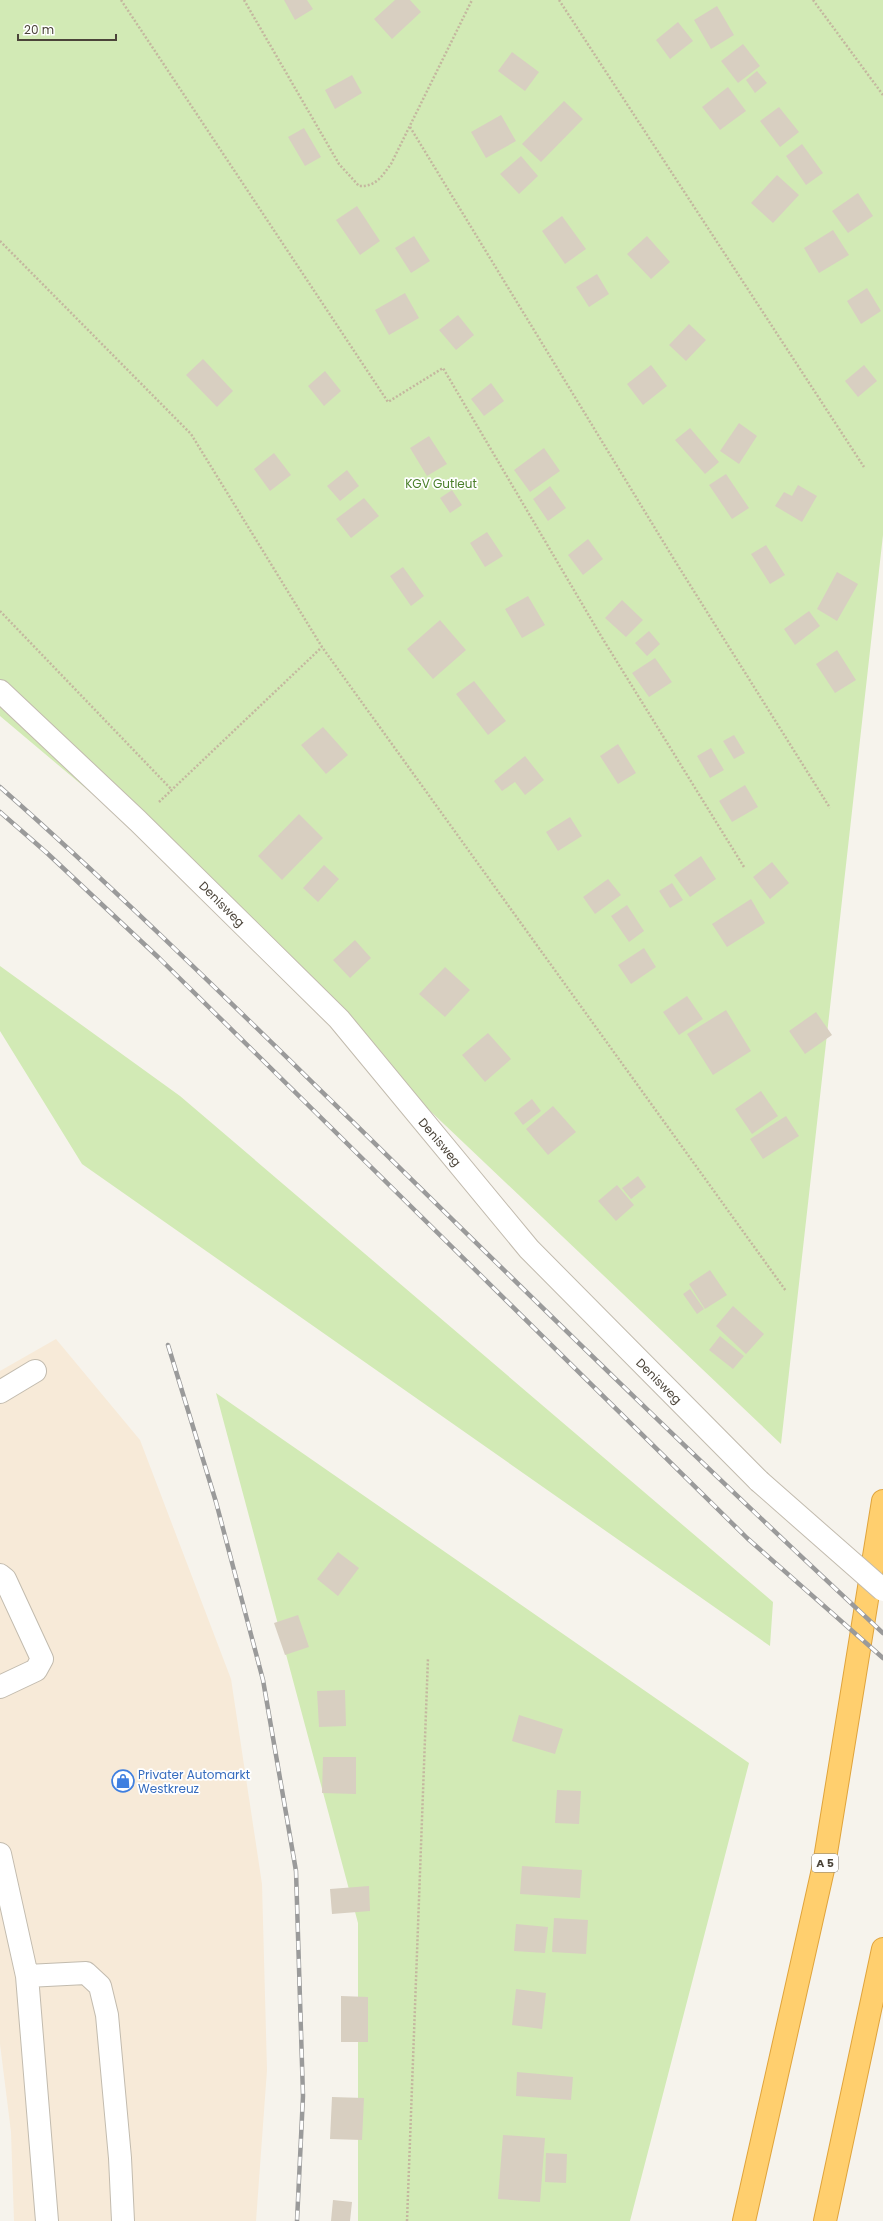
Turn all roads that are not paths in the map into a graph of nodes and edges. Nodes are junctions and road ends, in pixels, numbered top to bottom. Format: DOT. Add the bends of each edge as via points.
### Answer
graph roads {
  1 [pos="0,691"];
  2 [pos="36,1371"];
  3 [pos="0,1392"];
  4 [pos="883,1502"];
  5 [pos="0,1575"];
  6 [pos="883,1590"];
  7 [pos="0,1687"];
  8 [pos="0,1854"];
  9 [pos="883,1949"];
  10 [pos="27,1976"];
  11 [pos="47,2221"];
  12 [pos="123,2221"];
  13 [pos="744,2221"];
  14 [pos="825,2221"];
  1 -- 6 [label="lane, Denisweg, bridge" via="339,1019 529,1249 759,1481"];
  2 -- 3 [label="lane"];
  4 -- 13 [label="highway, A 5" via="824,1865"];
  5 -- 7 [label="lane" via="5,1579 42,1659 36,1670"];
  8 -- 10 [label="lane"];
  9 -- 14 [label="highway"];
  10 -- 11 [label="lane"];
  10 -- 12 [label="lane" via="86,1973 100,1986 107,2015"];
}
